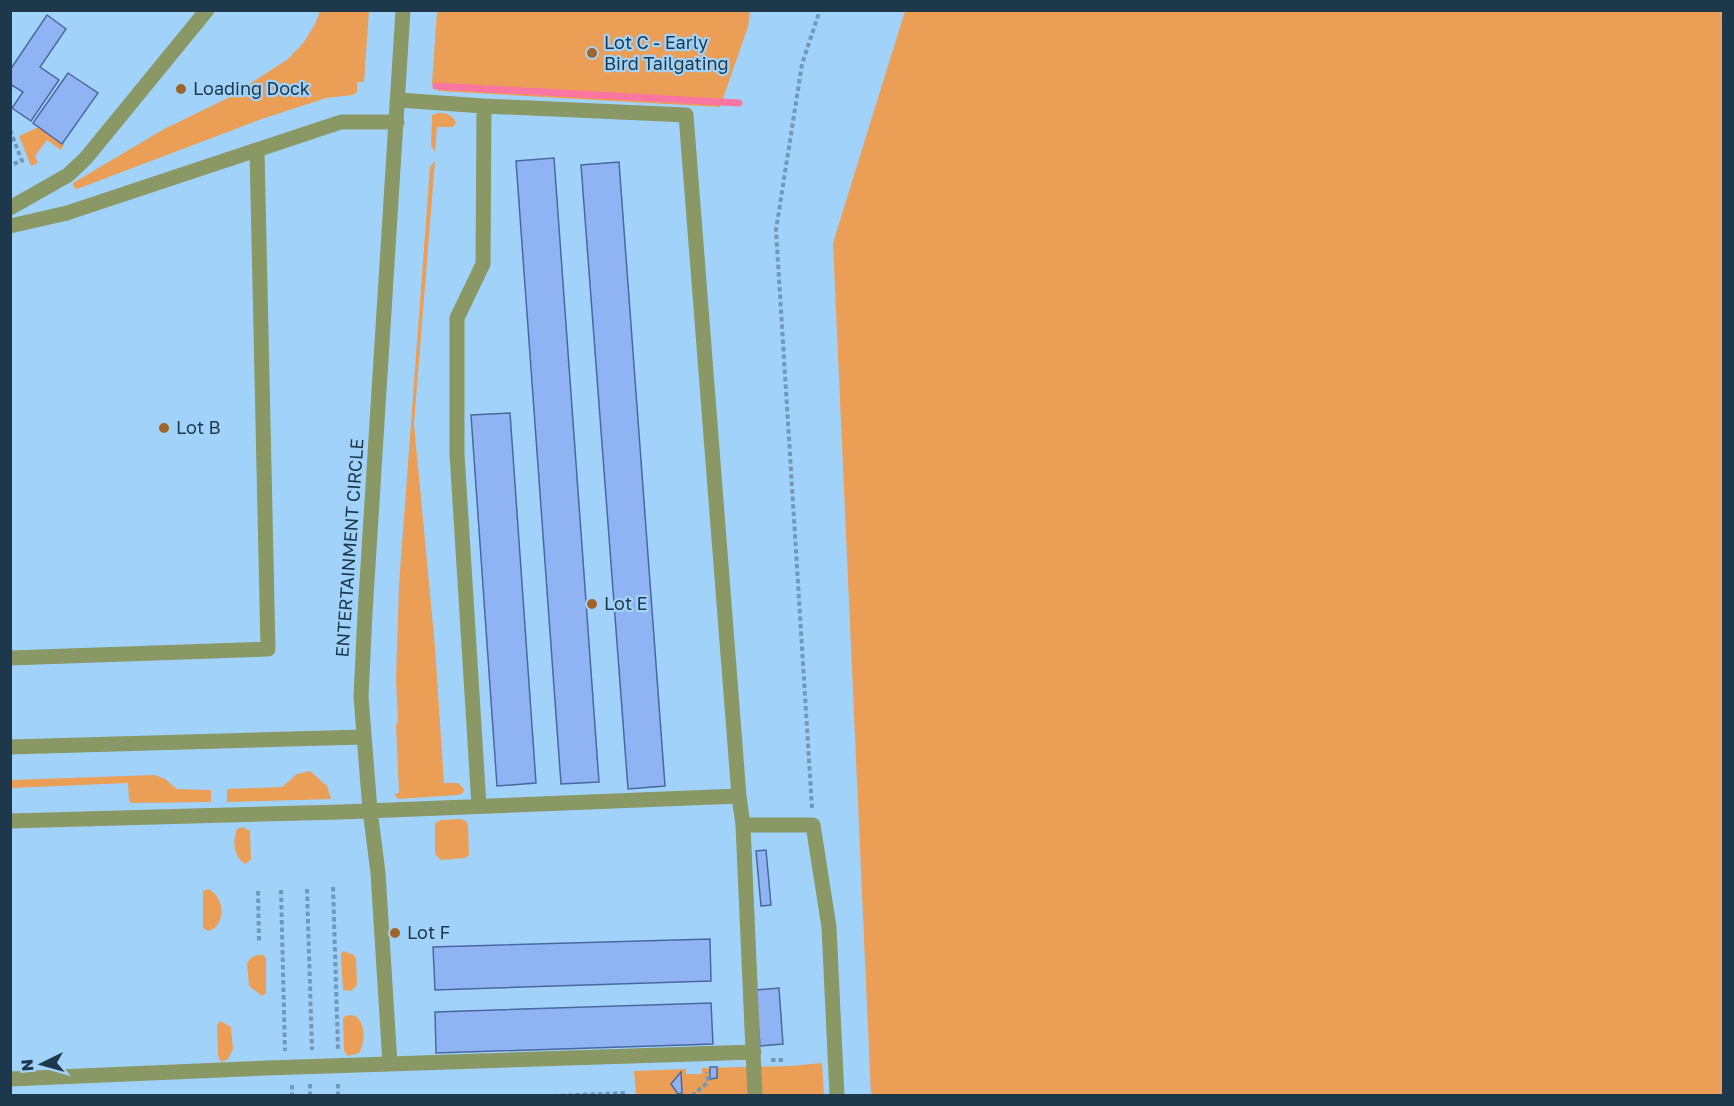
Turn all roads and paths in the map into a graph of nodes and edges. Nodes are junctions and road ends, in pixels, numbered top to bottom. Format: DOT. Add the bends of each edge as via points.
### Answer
graph roads {
  1 [pos="207,10"];
  2 [pos="403,10"];
  3 [pos="819,10"];
  4 [pos="398,100"];
  5 [pos="484,106"];
  6 [pos="397,122"];
  7 [pos="10,130"];
  8 [pos="257,150"];
  9 [pos="10,165"];
  10 [pos="10,208"];
  11 [pos="10,226"];
  12 [pos="10,658"];
  13 [pos="363,736"];
  14 [pos="10,747"];
  15 [pos="739,796"];
  16 [pos="479,806"];
  17 [pos="370,810"];
  18 [pos="10,821"];
  19 [pos="743,825"];
  20 [pos="813,825"];
  21 [pos="333,887"];
  22 [pos="307,889"];
  23 [pos="281,890"];
  24 [pos="258,891"];
  25 [pos="259,941"];
  26 [pos="754,1052"];
  27 [pos="338,1054"];
  28 [pos="707,1054"];
  29 [pos="285,1055"];
  30 [pos="312,1055"];
  31 [pos="390,1064"];
  32 [pos="10,1079"];
  33 [pos="625,1093"];
  34 [pos="553,1095"];
  35 [pos="692,1095"];
  36 [pos="755,1095"];
  37 [pos="837,1095"];
  1 -- 10 [label="street" via="86,158 68,175"];
  2 -- 4 [label="street, ENTERTAINMENT CIRCLE"];
  3 -- 20 [label="path" via="802,64 776,230"];
  4 -- 5 [label="street"];
  4 -- 6 [label="street, ENTERTAINMENT CIRCLE"];
  5 -- 15 [label="street" via="686,116"];
  5 -- 16 [label="street" via="483,264 457,318 457,454"];
  6 -- 8 [label="street" via="341,122"];
  6 -- 13 [label="street, ENTERTAINMENT CIRCLE" via="365,613"];
  7 -- 9 [label="path" via="22,161"];
  8 -- 11 [label="street" via="67,213"];
  8 -- 12 [label="street" via="268,649"];
  13 -- 14 [label="street"];
  13 -- 17 [label="street, ENTERTAINMENT CIRCLE"];
  15 -- 16 [label="street"];
  15 -- 19 [label="street"];
  16 -- 17 [label="street"];
  17 -- 18 [label="street"];
  17 -- 31 [label="street, ENTERTAINMENT CIRCLE" via="378,873"];
  19 -- 20 [label="street"];
  19 -- 26 [label="street"];
  20 -- 37 [label="street" via="829,927"];
  21 -- 27 [label="path"];
  22 -- 30 [label="path"];
  23 -- 29 [label="path"];
  24 -- 25 [label="path"];
  26 -- 28 [label="street"];
  26 -- 36 [label="street"];
  28 -- 31 [label="street"];
  28 -- 35 [label="path" via="708,1082"];
  31 -- 32 [label="street"];
  33 -- 34 [label="path"];
}
